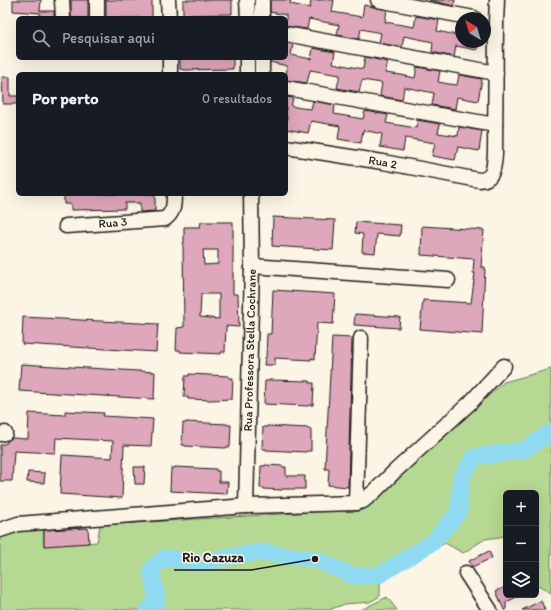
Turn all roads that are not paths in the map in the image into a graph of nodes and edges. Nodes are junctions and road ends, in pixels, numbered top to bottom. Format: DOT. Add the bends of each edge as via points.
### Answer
graph roads {
  1 [pos="62,0"];
  2 [pos="97,0"];
  3 [pos="168,0"];
  4 [pos="247,0"];
  5 [pos="262,0"];
  6 [pos="378,0"];
  7 [pos="497,0"];
  8 [pos="455,14"];
  9 [pos="62,16"];
  10 [pos="97,16"];
  11 [pos="169,16"];
  12 [pos="248,16"];
  13 [pos="262,16"];
  14 [pos="491,18"];
  15 [pos="491,30"];
  16 [pos="288,34"];
  17 [pos="170,60"];
  18 [pos="247,60"];
  19 [pos="262,60"];
  20 [pos="170,72"];
  21 [pos="247,72"];
  22 [pos="262,72"];
  23 [pos="496,74"];
  24 [pos="288,88"];
  25 [pos="495,125"];
  26 [pos="288,147"];
  27 [pos="174,196"];
  28 [pos="251,196"];
  29 [pos="66,226"];
  30 [pos="252,266"];
  31 [pos="448,280"];
  32 [pos="361,338"];
  33 [pos="504,366"];
  34 [pos="356,503"];
  35 [pos="246,506"];
  36 [pos="0,530"];
  37 [pos="466,573"];
  38 [pos="490,610"];
  1 -- 9 [label="street"];
  2 -- 10 [label="street"];
  3 -- 11 [label="street"];
  4 -- 12 [label="street"];
  5 -- 13 [label="street"];
  6 -- 8 [label="street"];
  7 -- 14 [label="street"];
  15 -- 23 [label="street"];
  16 -- 23 [label="street"];
  17 -- 20 [label="street"];
  18 -- 21 [label="street"];
  19 -- 22 [label="street"];
  23 -- 25 [label="street"];
  24 -- 25 [label="street"];
  25 -- 26 [label="street, Rua 2" via="494,169 488,178 479,180"];
  27 -- 29 [label="street, Rua 3" via="174,205 170,215 165,219"];
  28 -- 30 [label="street, Rua Professora Stella Cochrane"];
  30 -- 31 [label="street"];
  30 -- 35 [label="street, Rua Professora Stella Cochrane"];
  32 -- 34 [label="street"];
  33 -- 34 [label="street" via="471,402 375,491 363,501"];
  34 -- 35 [label="street"];
  35 -- 36 [label="street" via="18,524"];
  37 -- 38 [label="street"];
}
